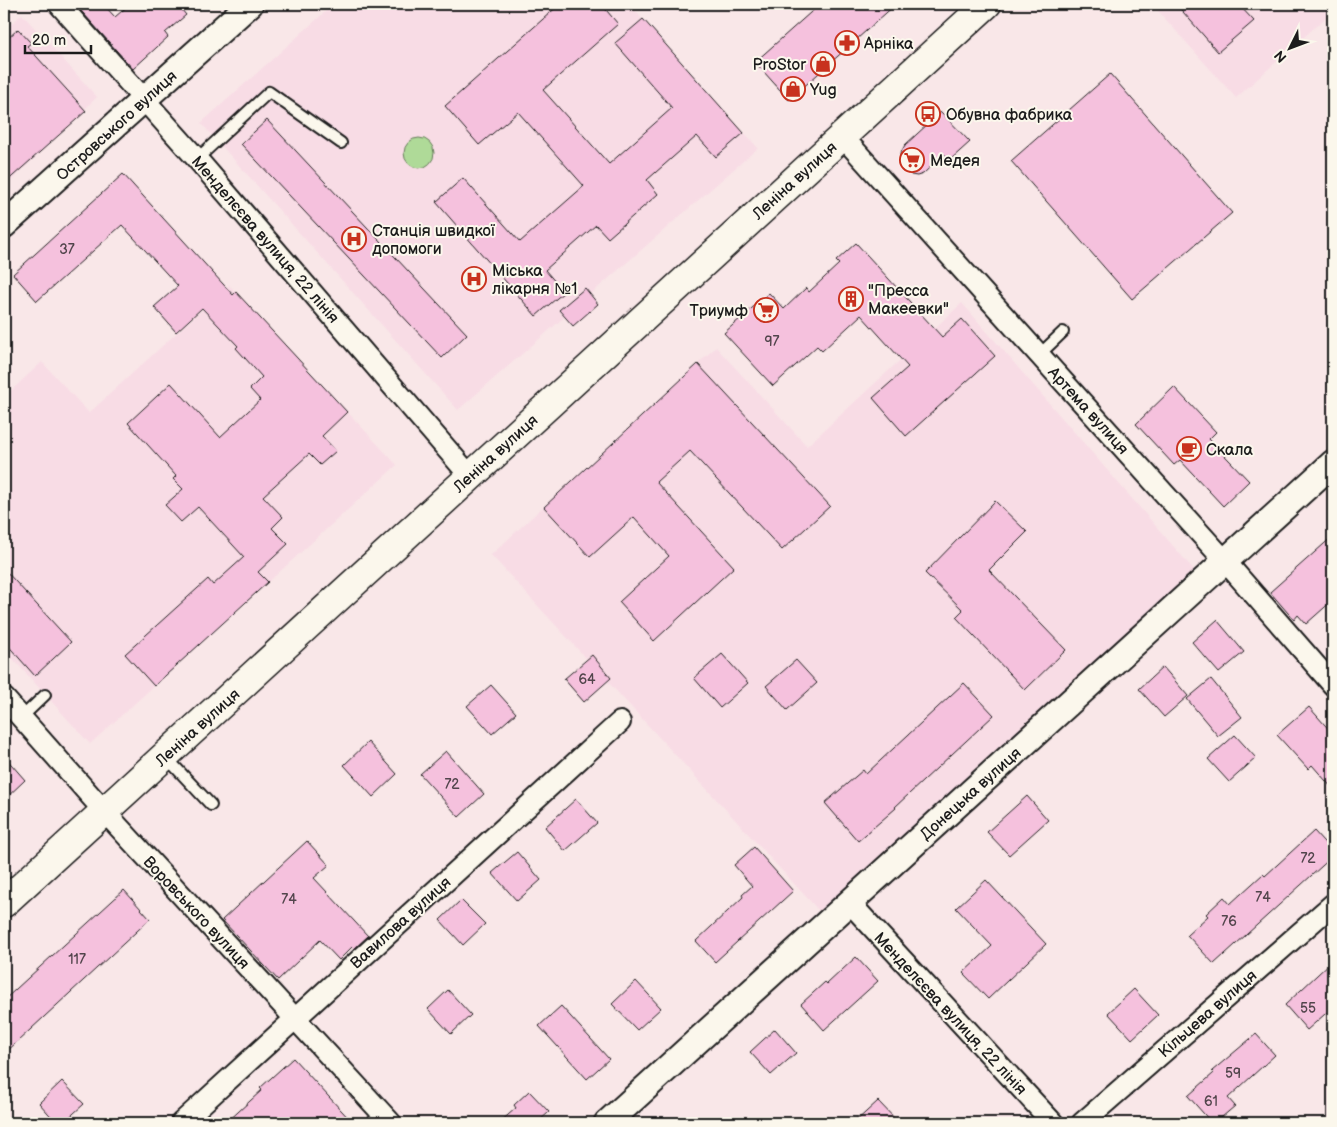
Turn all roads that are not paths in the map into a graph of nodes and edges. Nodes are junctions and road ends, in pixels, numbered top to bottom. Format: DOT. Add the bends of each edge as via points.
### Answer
graph roads {
  1 [pos="59,4"];
  2 [pos="250,4"];
  3 [pos="987,4"];
  4 [pos="143,100"];
  5 [pos="842,136"];
  6 [pos="341,143"];
  7 [pos="197,159"];
  8 [pos="4,226"];
  9 [pos="1063,332"];
  10 [pos="1039,355"];
  11 [pos="1333,463"];
  12 [pos="470,476"];
  13 [pos="1225,561"];
  14 [pos="1333,685"];
  15 [pos="45,695"];
  16 [pos="4,698"];
  17 [pos="21,718"];
  18 [pos="620,722"];
  19 [pos="165,756"];
  20 [pos="210,805"];
  21 [pos="104,811"];
  22 [pos="850,902"];
  23 [pos="4,903"];
  24 [pos="1333,904"];
  25 [pos="295,1018"];
  26 [pos="181,1123"];
  27 [pos="391,1123"];
  28 [pos="607,1123"];
  29 [pos="1053,1123"];
  30 [pos="1082,1123"];
  1 -- 4 [label="street, Менделєєва вулиця, 22 лінія"];
  2 -- 4 [label="street, Островського вулиця"];
  3 -- 5 [label="main road, Леніна вулиця"];
  4 -- 7 [label="street, Менделєєва вулиця, 22 лінія"];
  4 -- 8 [label="street, Островського вулиця"];
  5 -- 10 [label="street, Артема вулиця"];
  5 -- 12 [label="main road, Леніна вулиця"];
  6 -- 7 [label="lane" via="270,92"];
  7 -- 12 [label="street, Менделєєва вулиця, 22 лінія"];
  9 -- 10 [label="lane"];
  10 -- 13 [label="street, Артема вулиця"];
  11 -- 13 [label="street, Донецька вулиця"];
  12 -- 19 [label="main road, Леніна вулиця"];
  13 -- 14 [label="street, Артема вулиця"];
  13 -- 22 [label="street, Донецька вулиця"];
  15 -- 17 [label="lane"];
  16 -- 17 [label="street, Воровського вулиця"];
  17 -- 21 [label="street, Воровського вулиця"];
  18 -- 25 [label="street, Вавилова вулиця"];
  19 -- 20 [label="lane"];
  19 -- 21 [label="main road, Леніна вулиця"];
  21 -- 23 [label="main road, Леніна вулиця"];
  21 -- 25 [label="street, Воровського вулиця"];
  22 -- 28 [label="street, Донецька вулиця"];
  22 -- 29 [label="street, Менделєєва вулиця, 22 лінія"];
  24 -- 30 [label="street, Кільцева вулиця"];
  25 -- 26 [label="street, Вавилова вулиця"];
  25 -- 27 [label="street, Воровського вулиця"];
}
